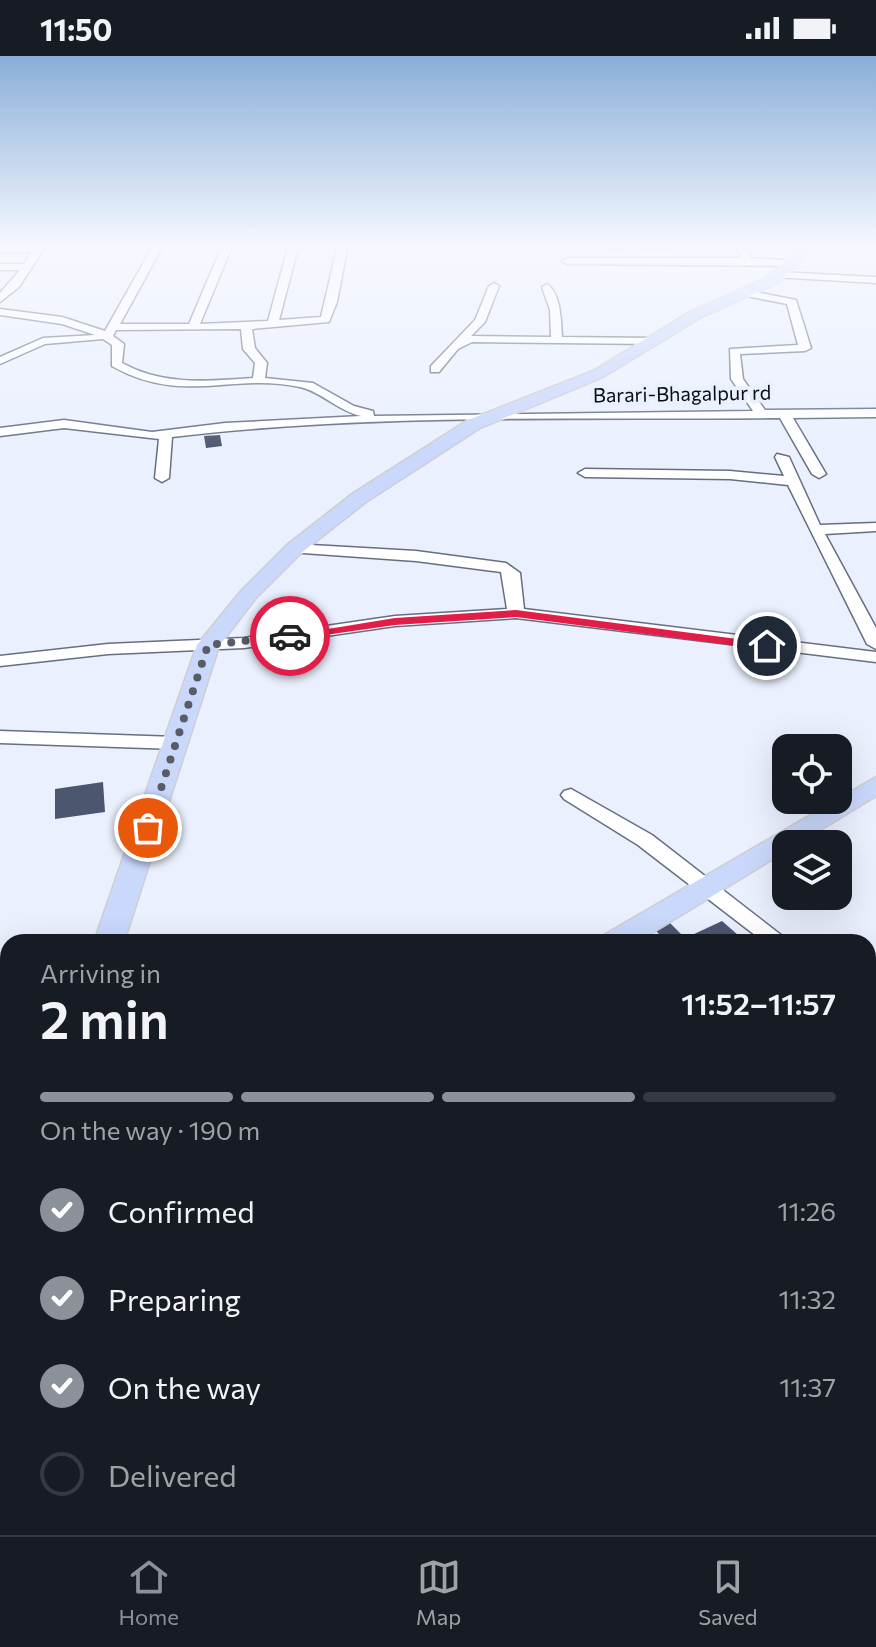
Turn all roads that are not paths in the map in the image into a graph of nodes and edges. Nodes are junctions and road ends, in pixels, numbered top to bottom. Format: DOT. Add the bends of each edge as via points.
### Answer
graph roads {
  1 [pos="5,313"];
  2 [pos="121,313"];
  3 [pos="199,313"];
  4 [pos="276,313"];
  5 [pos="328,313"];
  6 [pos="483,313"];
  7 [pos="555,313"];
  8 [pos="700,313"];
  9 [pos="795,313"];
  10 [pos="273,323"];
  11 [pos="246,325"];
  12 [pos="193,327"];
  13 [pos="110,333"];
  14 [pos="557,338"];
  15 [pos="463,341"];
  16 [pos="654,341"];
  17 [pos="0,349"];
  18 [pos="25,350"];
  19 [pos="0,361"];
  20 [pos="435,369"];
  21 [pos="258,382"];
  22 [pos="760,412"];
  23 [pos="783,412"];
  24 [pos="876,413"];
  25 [pos="490,417"];
  26 [pos="405,418"];
  27 [pos="0,432"];
  28 [pos="166,435"];
  29 [pos="782,457"];
  30 [pos="585,473"];
  31 [pos="819,474"];
  32 [pos="162,478"];
  33 [pos="791,481"];
  34 [pos="876,527"];
  35 [pos="815,530"];
  36 [pos="294,549"];
  37 [pos="516,613"];
  38 [pos="876,644"];
  39 [pos="208,645"];
  40 [pos="876,657"];
  41 [pos="0,661"];
  42 [pos="0,737"];
  43 [pos="176,743"];
  44 [pos="871,794"];
  45 [pos="571,795"];
  46 [pos="708,886"];
  47 [pos="112,934"];
  48 [pos="627,934"];
  49 [pos="769,934"];
  1 -- 13 [label="street"];
  2 -- 13 [label="street"];
  3 -- 12 [label="street"];
  4 -- 10 [label="street"];
  5 -- 10 [label="street" via="327,319"];
  6 -- 15 [label="street"];
  7 -- 14 [label="street"];
  8 -- 16 [label="main road"];
  9 -- 22 [label="street" via="805,348 734,351 737,379"];
  10 -- 11 [label="street"];
  11 -- 12 [label="street"];
  11 -- 21 [label="street" via="249,349 261,363"];
  12 -- 13 [label="street"];
  13 -- 18 [label="street" via="43,341"];
  13 -- 21 [label="street" via="118,344 116,364 149,380"];
  14 -- 15 [label="street"];
  14 -- 16 [label="street"];
  15 -- 20 [label="street"];
  16 -- 25 [label="main road" via="589,378"];
  17 -- 18 [label="street"];
  18 -- 19 [label="street"];
  21 -- 26 [label="street" via="300,383 333,396 347,411"];
  22 -- 23 [label="street, Barari-Bhagalpur rd"];
  22 -- 25 [label="street, Barari-Bhagalpur rd"];
  23 -- 24 [label="street, Barari-Bhagalpur rd"];
  23 -- 31 [label="street"];
  25 -- 26 [label="street, Barari-Bhagalpur rd"];
  25 -- 36 [label="main road" via="359,498"];
  26 -- 28 [label="street"];
  27 -- 28 [label="street" via="64,424 123,435"];
  28 -- 32 [label="street"];
  29 -- 33 [label="street"];
  30 -- 33 [label="street" via="740,475"];
  33 -- 35 [label="street"];
  34 -- 35 [label="street"];
  35 -- 38 [label="street"];
  36 -- 37 [label="street" via="506,568 512,573"];
  36 -- 39 [label="main road"];
  37 -- 39 [label="street" via="395,621"];
  37 -- 40 [label="street"];
  39 -- 41 [label="street"];
  39 -- 43 [label="main road"];
  42 -- 43 [label="street"];
  43 -- 47 [label="main road"];
  44 -- 46 [label="main road"];
  45 -- 46 [label="street"];
  46 -- 48 [label="main road"];
  46 -- 49 [label="street"];
}
